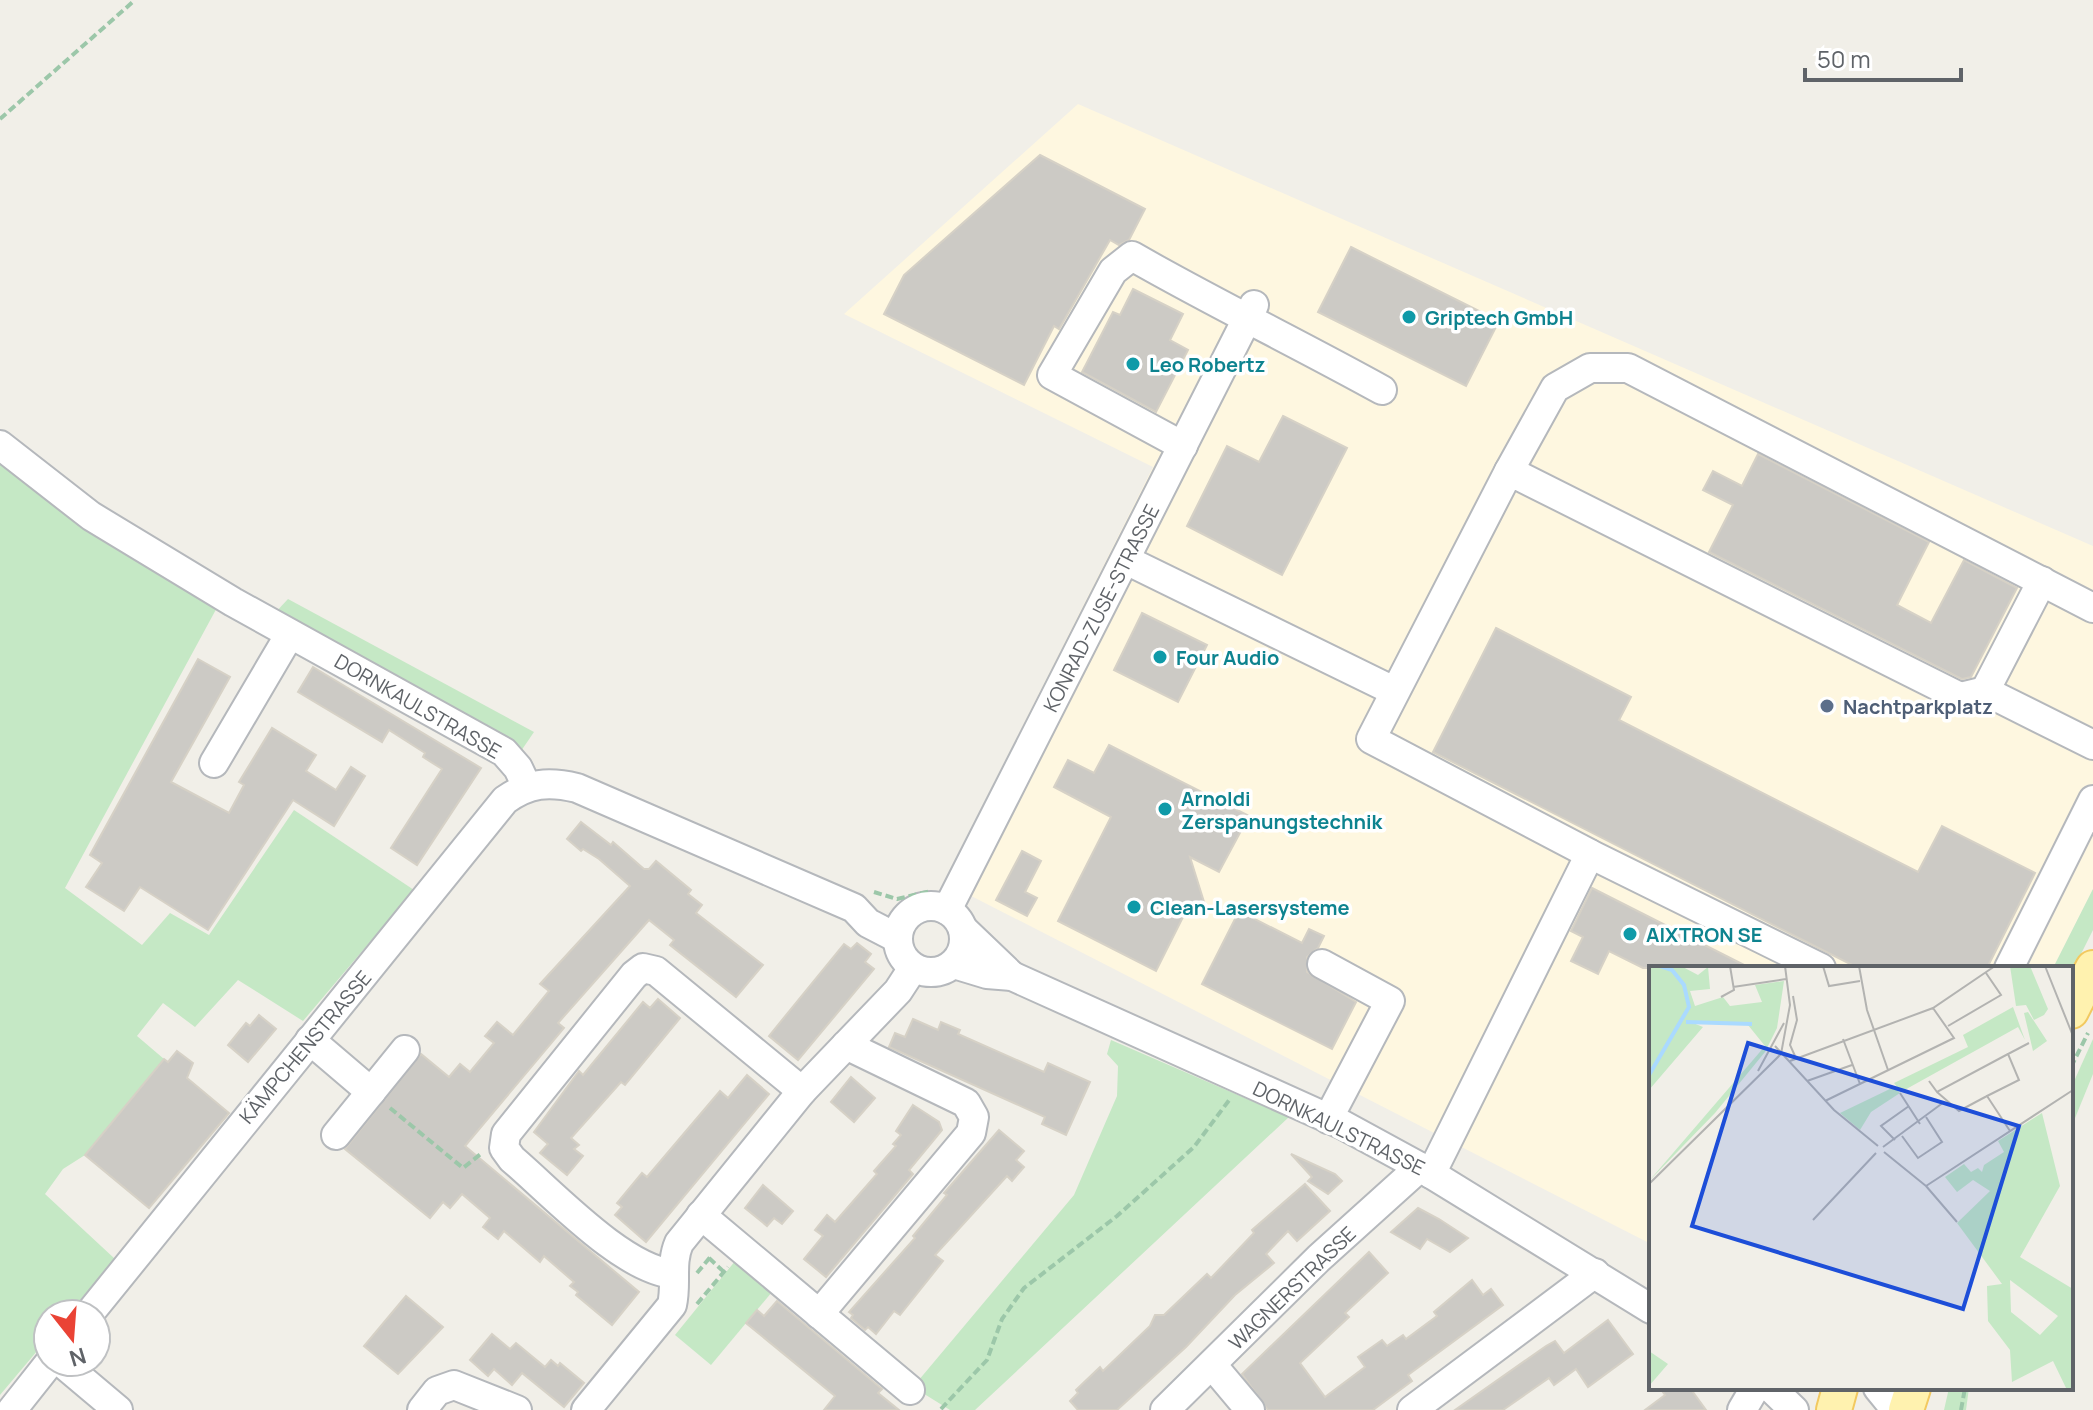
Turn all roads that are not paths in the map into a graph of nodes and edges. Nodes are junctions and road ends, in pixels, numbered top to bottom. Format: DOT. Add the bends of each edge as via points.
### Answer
graph roads {
  1 [pos="1250,313"];
  2 [pos="1382,390"];
  3 [pos="0,445"];
  4 [pos="1183,446"];
  5 [pos="1509,471"];
  6 [pos="1126,560"];
  7 [pos="2042,581"];
  8 [pos="2093,608"];
  9 [pos="290,634"];
  10 [pos="1394,691"];
  11 [pos="1985,691"];
  12 [pos="2093,745"];
  13 [pos="214,763"];
  14 [pos="527,787"];
  15 [pos="2093,800"];
  16 [pos="1590,854"];
  17 [pos="862,899"];
  18 [pos="957,908"];
  19 [pos="913,911"];
  20 [pos="897,938"];
  21 [pos="954,964"];
  22 [pos="1322,964"];
  23 [pos="1817,966"];
  24 [pos="2010,966"];
  25 [pos="913,968"];
  26 [pos="2093,968"];
  27 [pos="1012,976"];
  28 [pos="2073,1007"];
  29 [pos="310,1040"];
  30 [pos="846,1045"];
  31 [pos="405,1050"];
  32 [pos="802,1091"];
  33 [pos="371,1092"];
  34 [pos="1328,1119"];
  35 [pos="336,1135"];
  36 [pos="1425,1170"];
  37 [pos="701,1215"];
  38 [pos="1595,1273"];
  39 [pos="683,1276"];
  40 [pos="102,1298"];
  41 [pos="1649,1308"];
  42 [pos="819,1314"];
  43 [pos="1213,1366"];
  44 [pos="37,1378"];
  45 [pos="80,1378"];
  46 [pos="910,1390"];
  47 [pos="1754,1390"];
  48 [pos="1773,1390"];
  49 [pos="1839,1390"];
  50 [pos="1880,1390"];
  51 [pos="1912,1390"];
  52 [pos="12,1410"];
  53 [pos="118,1410"];
  54 [pos="422,1410"];
  55 [pos="517,1410"];
  56 [pos="586,1410"];
  57 [pos="1165,1410"];
  58 [pos="1250,1410"];
  59 [pos="1412,1410"];
  60 [pos="1742,1410"];
  61 [pos="1794,1410"];
  62 [pos="1834,1410"];
  63 [pos="1896,1410"];
  64 [pos="1906,1410"];
  1 -- 2 [label="street"];
  1 -- 4 [label="street, KONRAD-ZUSE-STRASSE"];
  1 -- 4 [label="street" via="1132,256 1113,271 1052,375"];
  3 -- 9 [label="street, DORNKAULSTRASSE" via="91,516"];
  4 -- 6 [label="street, KONRAD-ZUSE-STRASSE"];
  5 -- 7 [label="street" via="1555,388 1590,368 1628,368"];
  5 -- 10 [label="street"];
  5 -- 11 [label="street" via="1960,697"];
  6 -- 10 [label="street"];
  6 -- 18 [label="street, KONRAD-ZUSE-STRASSE"];
  7 -- 8 [label="street"];
  7 -- 11 [label="street"];
  9 -- 13 [label="street"];
  9 -- 14 [label="street, DORNKAULSTRASSE" via="504,752"];
  10 -- 16 [label="street" via="1371,739"];
  11 -- 12 [label="street"];
  14 -- 17 [label="street" via="555,782 577,788"];
  14 -- 29 [label="street, KÄMPCHENSTRASSE" via="505,800"];
  15 -- 24 [label="street"];
  16 -- 23 [label="street"];
  16 -- 36 [label="street"];
  17 -- 19 [label="street"];
  17 -- 20 [label="street" via="868,923"];
  18 -- 19 [label="street"];
  18 -- 21 [label="street" via="963,948"];
  18 -- 27 [label="street, DORNKAULSTRASSE"];
  19 -- 20 [label="street"];
  20 -- 25 [label="street" via="904,960"];
  21 -- 25 [label="street" via="934,973"];
  21 -- 27 [label="street, DORNKAULSTRASSE"];
  22 -- 34 [label="street" via="1390,1001"];
  25 -- 30 [label="street"];
  26 -- 28 [label="main road"];
  27 -- 34 [label="street, DORNKAULSTRASSE"];
  29 -- 33 [label="street"];
  29 -- 40 [label="street, KÄMPCHENSTRASSE"];
  30 -- 32 [label="street"];
  30 -- 42 [label="street" via="966,1103 974,1117 971,1133"];
  31 -- 33 [label="street"];
  32 -- 37 [label="street"];
  32 -- 39 [label="street" via="656,971 643,968 506,1134 504,1148 512,1159 631,1261"];
  33 -- 35 [label="street"];
  34 -- 36 [label="street, DORNKAULSTRASSE"];
  36 -- 38 [label="street, DORNKAULSTRASSE"];
  36 -- 43 [label="street, WAGNERSTRASSE" via="1319,1258"];
  37 -- 39 [label="street" via="673,1258"];
  37 -- 42 [label="street" via="725,1255"];
  38 -- 41 [label="street, DORNKAULSTRASSE"];
  38 -- 59 [label="street"];
  39 -- 56 [label="street" via="672,1305"];
  42 -- 46 [label="street"];
  43 -- 57 [label="street, WAGNERSTRASSE"];
  43 -- 58 [label="street"];
  44 -- 52 [label="street"];
  45 -- 53 [label="street"];
  47 -- 60 [label="street"];
  48 -- 61 [label="street"];
  49 -- 62 [label="main road"];
  50 -- 63 [label="street"];
  51 -- 64 [label="main road"];
  54 -- 55 [label="street" via="437,1391 454,1385"];
}
